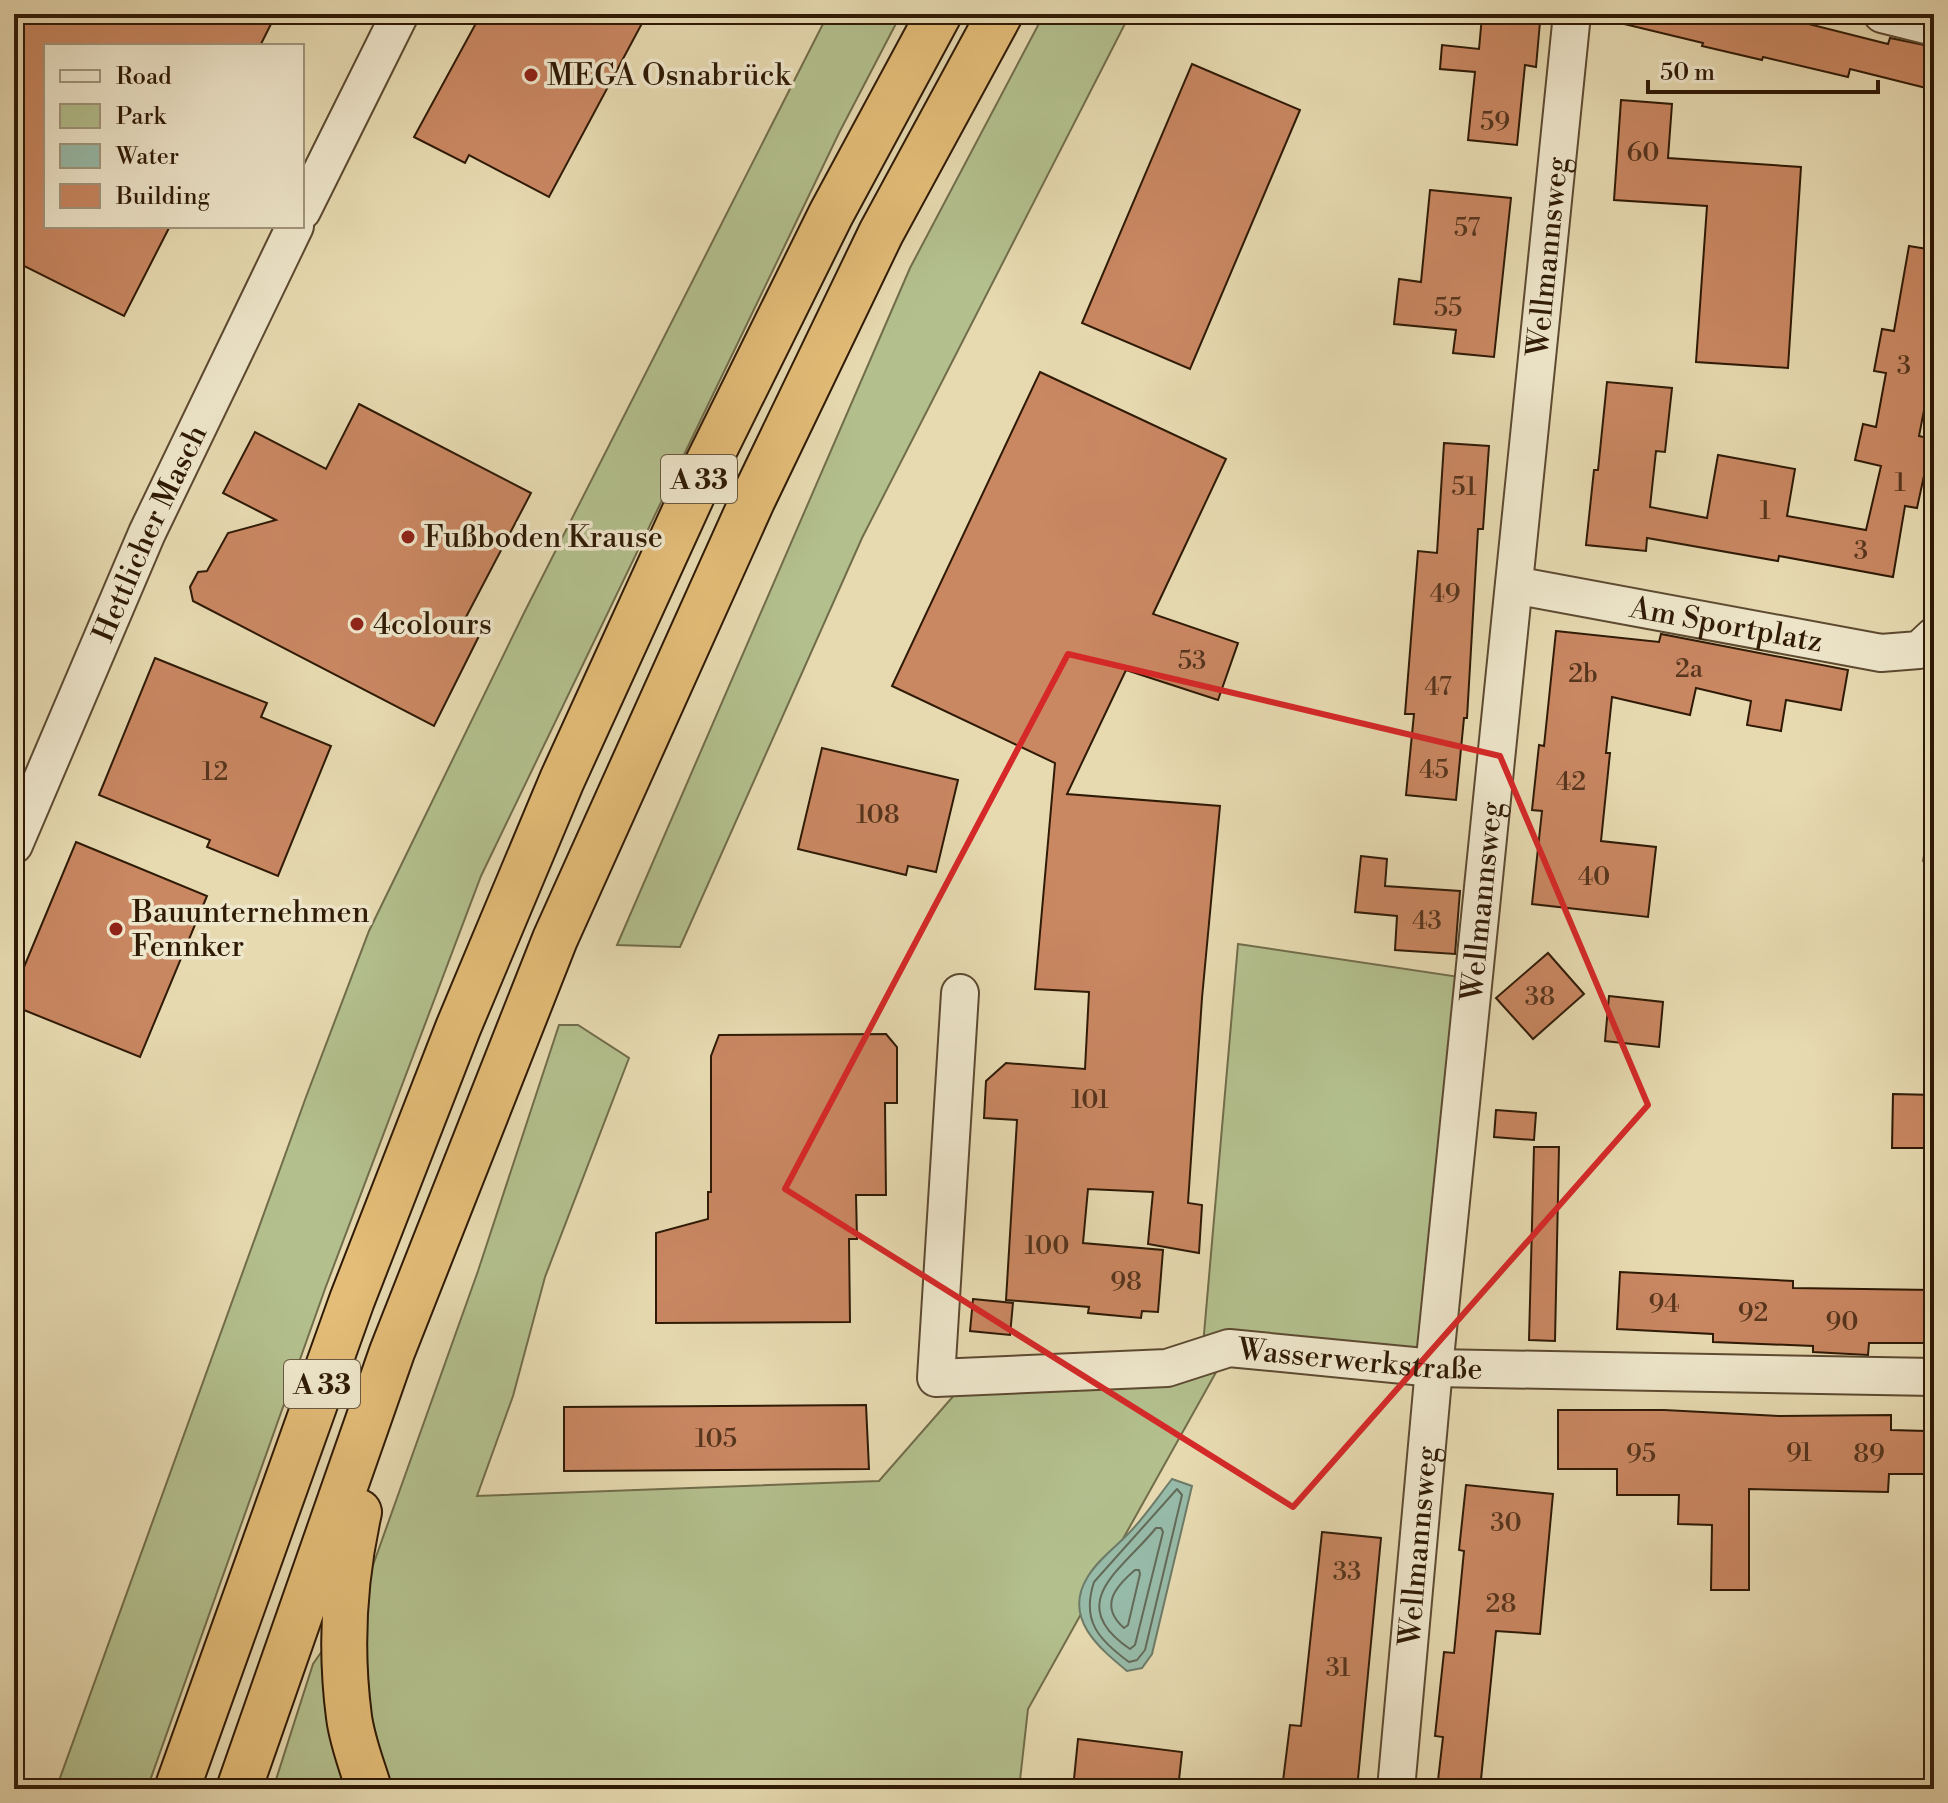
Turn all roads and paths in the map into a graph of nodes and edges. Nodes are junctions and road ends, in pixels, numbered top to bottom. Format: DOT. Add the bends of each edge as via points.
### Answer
graph roads {
  1 [pos="400,14"];
  2 [pos="939,14"];
  3 [pos="1000,14"];
  4 [pos="1572,14"];
  5 [pos="1882,14"];
  6 [pos="1934,27"];
  7 [pos="304,207"];
  8 [pos="294,228"];
  9 [pos="1514,585"];
  10 [pos="1934,636"];
  11 [pos="14,845"];
  12 [pos="960,993"];
  13 [pos="392,1352"];
  14 [pos="1434,1368"];
  15 [pos="1934,1377"];
  16 [pos="177,1789"];
  17 [pos="239,1789"];
  18 [pos="369,1789"];
  19 [pos="1396,1789"];
  1 -- 7 [label="street"];
  2 -- 16 [label="highway, A 33" via="831,214 694,491 562,780 352,1300"];
  3 -- 13 [label="highway, A 33" via="881,233 753,499 534,992"];
  4 -- 9 [label="street, Wellmannsweg"];
  5 -- 6 [label="street"];
  8 -- 11 [label="street, Hettlicher Masch" via="147,533"];
  9 -- 10 [label="street, Am Sportplatz" via="1881,653 1919,650"];
  9 -- 14 [label="street, Wellmannsweg"];
  12 -- 14 [label="street, Wasserwerkstraße" via="936,1378 1167,1368 1229,1348"];
  13 -- 17 [label="highway, A 33"];
  13 -- 18 [label="highway" via="351,1546 343,1621 349,1719"];
  14 -- 15 [label="street, Wasserwerkstraße"];
  14 -- 19 [label="street, Wellmannsweg"];
}
